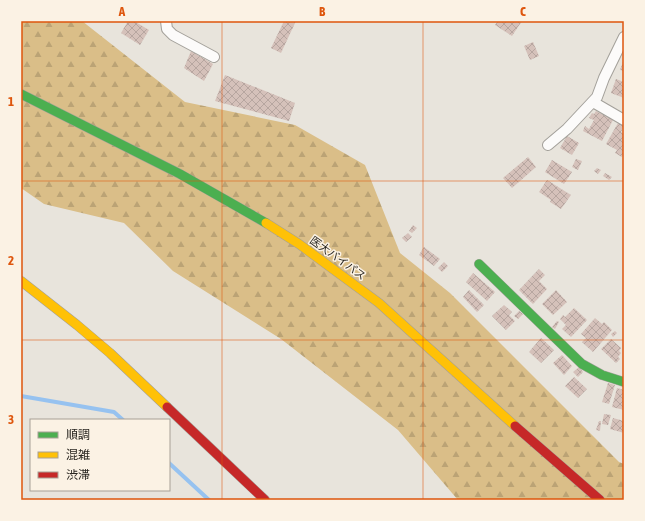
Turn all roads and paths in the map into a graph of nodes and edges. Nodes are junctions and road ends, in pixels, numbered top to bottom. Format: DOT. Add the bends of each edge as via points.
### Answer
graph roads {
  1 [pos="166,21"];
  2 [pos="624,37"];
  3 [pos="214,57"];
  4 [pos="21,94"];
  5 [pos="593,102"];
  6 [pos="624,120"];
  7 [pos="548,145"];
  8 [pos="479,264"];
  9 [pos="21,281"];
  10 [pos="624,382"];
  11 [pos="265,500"];
  12 [pos="600,500"];
  1 -- 3 [label="street" via="167,29 173,36"];
  2 -- 5 [label="street"];
  4 -- 12 [label="main road, 医大バイパス" via="210,190 299,244 379,303"];
  5 -- 6 [label="street"];
  5 -- 7 [label="street"];
  8 -- 10 [label="main road" via="582,364 605,378"];
  9 -- 11 [label="main road" via="110,353"];
}
